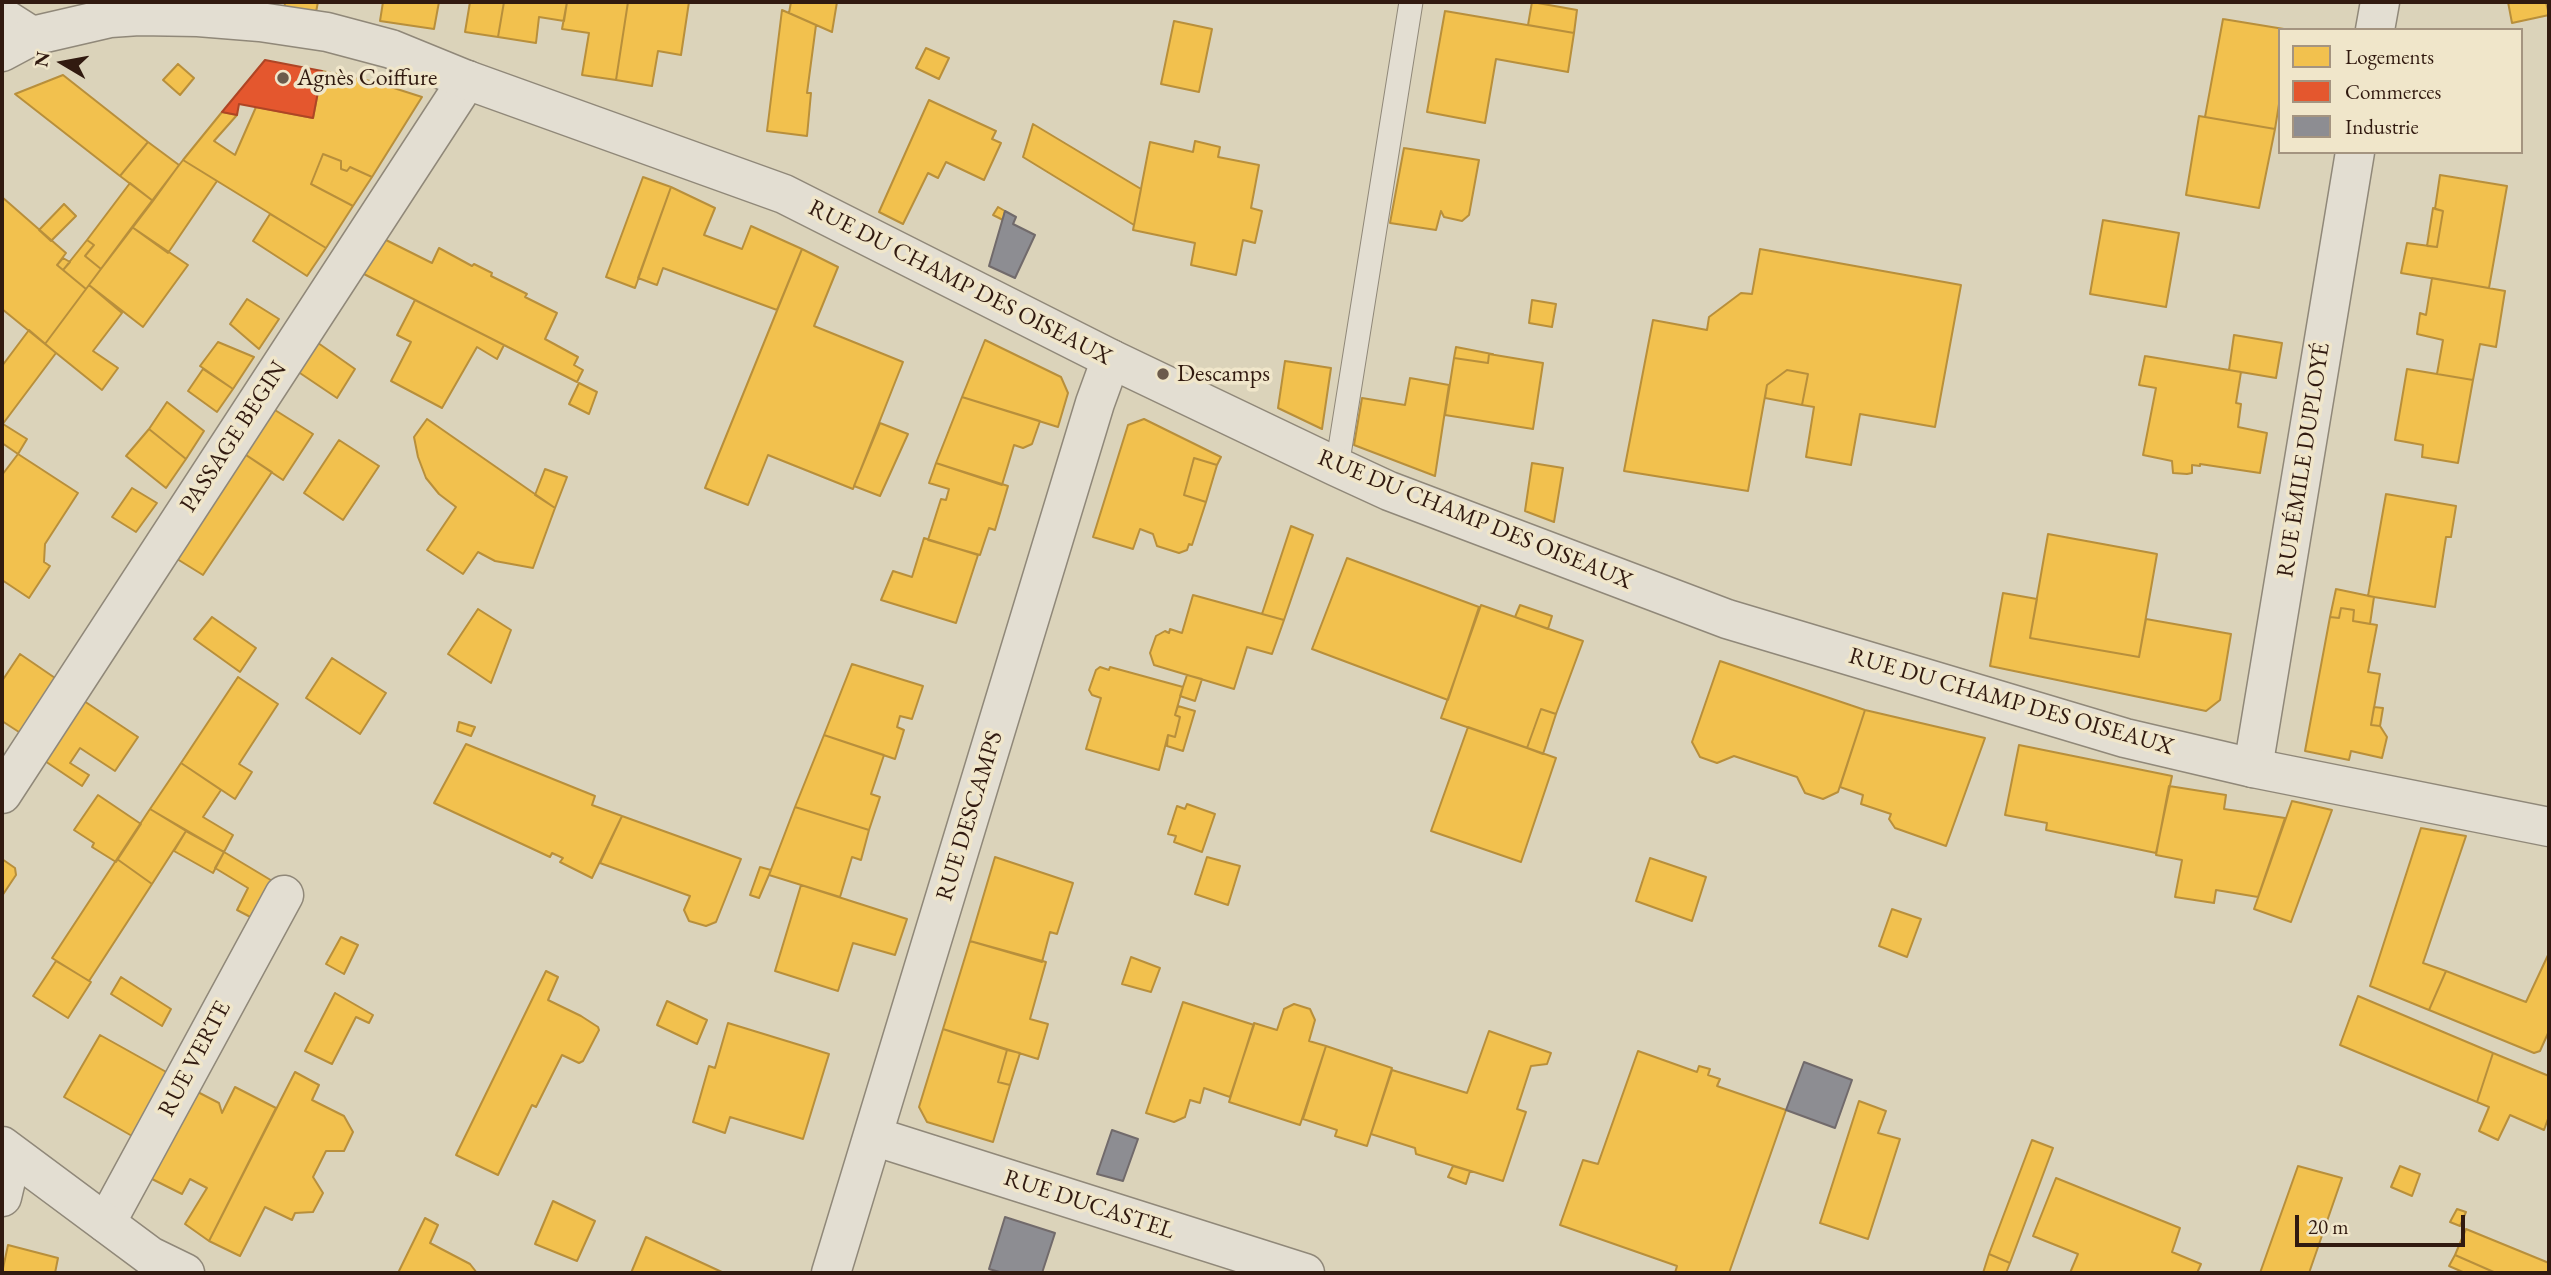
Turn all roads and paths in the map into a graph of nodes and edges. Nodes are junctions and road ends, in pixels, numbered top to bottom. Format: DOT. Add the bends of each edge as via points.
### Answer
graph roads {
  1 [pos="1411,2"];
  2 [pos="2380,2"];
  3 [pos="111,10"];
  4 [pos="2375,28"];
  5 [pos="12,35"];
  6 [pos="467,80"];
  7 [pos="2355,154"];
  8 [pos="1111,359"];
  9 [pos="1337,467"];
  10 [pos="2253,768"];
  11 [pos="2,794"];
  12 [pos="2549,827"];
  13 [pos="284,895"];
  14 [pos="873,1136"];
  15 [pos="7,1150"];
  16 [pos="2,1197"];
  17 [pos="106,1223"];
  18 [pos="185,1273"];
  19 [pos="831,1273"];
  20 [pos="1305,1273"];
  1 -- 9 [label="lane"];
  2 -- 4 [label="street"];
  3 -- 5 [label="street, RUE DU CHAMP DES OISEAUX"];
  3 -- 6 [label="street, RUE DU CHAMP DES OISEAUX" via="327,32 391,49"];
  6 -- 8 [label="street, RUE DU CHAMP DES OISEAUX" via="784,194"];
  6 -- 11 [label="street, PASSAGE BEGIN"];
  7 -- 10 [label="street, RUE ÉMILE DUPLOYÉ"];
  8 -- 9 [label="street, RUE DU CHAMP DES OISEAUX"];
  8 -- 14 [label="street, RUE DESCAMPS"];
  9 -- 10 [label="street, RUE DU CHAMP DES OISEAUX" via="1727,619 2125,737"];
  10 -- 12 [label="street, RUE DU CHAMP DES OISEAUX"];
  13 -- 17 [label="street, RUE VERTE"];
  14 -- 19 [label="street, RUE DESCAMPS"];
  14 -- 20 [label="street, RUE DUCASTEL"];
  15 -- 16 [label="street"];
  15 -- 17 [label="street"];
  17 -- 18 [label="street" via="150,1256"];
}
